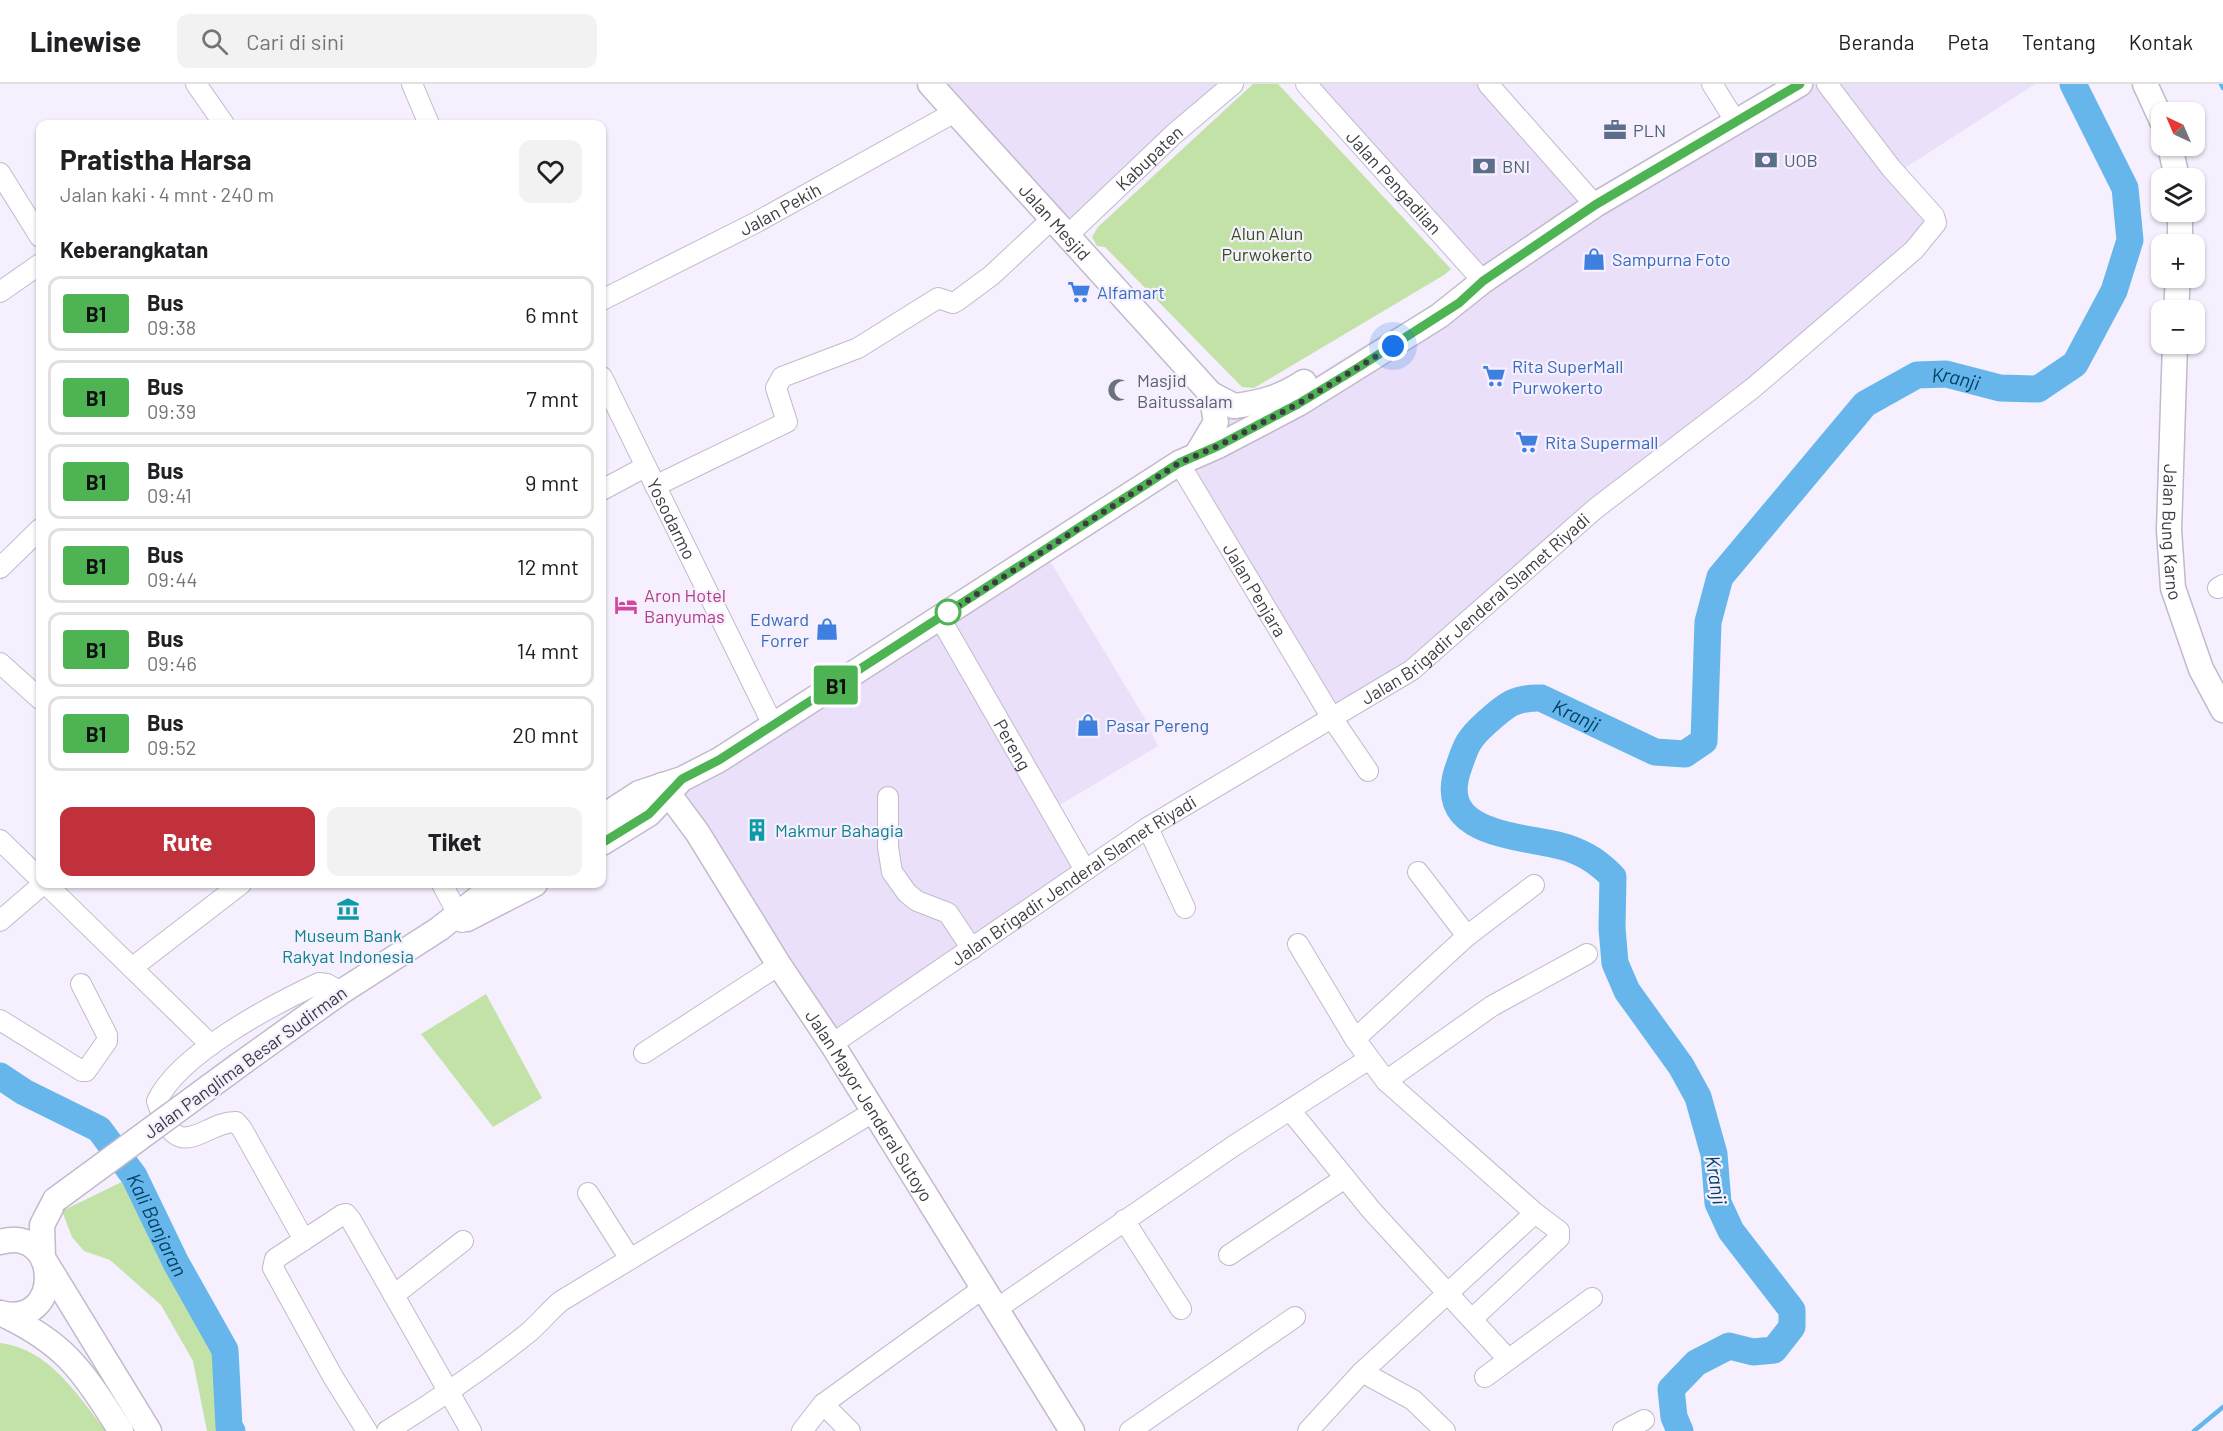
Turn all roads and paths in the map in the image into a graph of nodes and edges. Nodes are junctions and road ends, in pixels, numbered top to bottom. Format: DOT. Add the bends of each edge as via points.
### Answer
graph roads {
  1 [pos="196,84"];
  2 [pos="412,84"];
  3 [pos="930,84"];
  4 [pos="1233,84"];
  5 [pos="1306,84"];
  6 [pos="1488,84"];
  7 [pos="1712,84"];
  8 [pos="1800,84"];
  9 [pos="1827,84"];
  10 [pos="2145,84"];
  11 [pos="2153,102"];
  12 [pos="955,112"];
  13 [pos="221,120"];
  14 [pos="427,120"];
  15 [pos="1737,122"];
  16 [pos="0,172"];
  17 [pos="1595,205"];
  18 [pos="1060,226"];
  19 [pos="36,230"];
  20 [pos="36,267"];
  21 [pos="1476,286"];
  22 [pos="0,292"];
  23 [pos="606,298"];
  24 [pos="2175,354"];
  25 [pos="606,385"];
  26 [pos="1211,394"];
  27 [pos="1234,406"];
  28 [pos="1192,455"];
  29 [pos="645,467"];
  30 [pos="655,486"];
  31 [pos="606,488"];
  32 [pos="36,537"];
  33 [pos="0,568"];
  34 [pos="940,618"];
  35 [pos="0,663"];
  36 [pos="36,695"];
  37 [pos="2223,710"];
  38 [pos="1332,718"];
  39 [pos="773,725"];
  40 [pos="1368,771"];
  41 [pos="671,786"];
  42 [pos="888,797"];
  43 [pos="606,814"];
  44 [pos="1148,828"];
  45 [pos="0,840"];
  46 [pos="606,841"];
  47 [pos="1085,870"];
  48 [pos="1418,872"];
  49 [pos="36,875"];
  50 [pos="1534,885"];
  51 [pos="39,888"];
  52 [pos="48,888"];
  53 [pos="237,888"];
  54 [pos="443,888"];
  55 [pos="491,888"];
  56 [pos="526,888"];
  57 [pos="1185,908"];
  58 [pos="0,921"];
  59 [pos="453,922"];
  60 [pos="1467,936"];
  61 [pos="1298,944"];
  62 [pos="972,949"];
  63 [pos="1587,954"];
  64 [pos="778,964"];
  65 [pos="133,967"];
  66 [pos="81,984"];
  67 [pos="341,992"];
  68 [pos="0,1020"];
  69 [pos="1355,1039"];
  70 [pos="832,1044"];
  71 [pos="211,1046"];
  72 [pos="644,1053"];
  73 [pos="1369,1059"];
  74 [pos="1386,1081"];
  75 [pos="1290,1110"];
  76 [pos="873,1112"];
  77 [pos="1345,1178"];
  78 [pos="588,1193"];
  79 [pos="55,1200"];
  80 [pos="1535,1214"];
  81 [pos="1124,1220"];
  82 [pos="304,1240"];
  83 [pos="0,1241"];
  84 [pos="463,1241"];
  85 [pos="1229,1255"];
  86 [pos="43,1258"];
  87 [pos="630,1259"];
  88 [pos="982,1289"];
  89 [pos="1448,1291"];
  90 [pos="394,1295"];
  91 [pos="1592,1298"];
  92 [pos="1181,1309"];
  93 [pos="995,1310"];
  94 [pos="0,1313"];
  95 [pos="1295,1317"];
  96 [pos="1472,1319"];
  97 [pos="1508,1359"];
  98 [pos="1362,1372"];
  99 [pos="1485,1377"];
  100 [pos="448,1393"];
  101 [pos="823,1404"];
  102 [pos="121,1431"];
  103 [pos="149,1431"];
  104 [pos="367,1431"];
  105 [pos="387,1431"];
  106 [pos="471,1431"];
  107 [pos="802,1431"];
  108 [pos="850,1431"];
  109 [pos="1072,1431"];
  110 [pos="1130,1431"];
  111 [pos="1308,1431"];
  112 [pos="1445,1431"];
  1 -- 13 [label="street"];
  2 -- 14 [label="street"];
  3 -- 12 [label="main road, Jalan Mesjid"];
  4 -- 18 [label="street, Kabupaten"];
  5 -- 21 [label="street, Jalan Pengadilan"];
  6 -- 17 [label="street"];
  7 -- 15 [label="street"];
  8 -- 15 [label="main road"];
  9 -- 38 [label="street, Jalan Brigadir Jenderal Slamet Riyadi" via="1891,168 1934,216 1932,230 1914,250 1753,388 1572,528 1412,670"];
  10 -- 11 [label="main road"];
  12 -- 18 [label="main road, Jalan Mesjid"];
  12 -- 23 [label="street, Jalan Pekih" via="755,223"];
  15 -- 17 [label="main road"];
  16 -- 19 [label="street"];
  17 -- 21 [label="main road"];
  18 -- 26 [label="main road, Jalan Mesjid"];
  18 -- 30 [label="street, Kabupaten" via="957,301 938,298 858,348 782,376 776,388 787,422"];
  20 -- 22 [label="street"];
  21 -- 27 [label="main road" via="1451,292 1290,391 1259,403"];
  21 -- 28 [label="main road" via="1440,316 1298,404 1218,446"];
  24 -- 37 [label="main road, Jalan Bung Karno" via="2169,530 2173,588 2201,669"];
  25 -- 29 [label="street, Yosodarmo"];
  26 -- 27 [label="main road, Jalan Mesjid"];
  26 -- 28 [label="main road" via="1216,422"];
  27 -- 28 [label="main road" via="1219,437"];
  28 -- 34 [label="main road"];
  28 -- 38 [label="street, Jalan Penjara"];
  29 -- 30 [label="street, Yosodarmo"];
  29 -- 31 [label="street"];
  30 -- 39 [label="street, Yosodarmo"];
  32 -- 33 [label="street"];
  34 -- 39 [label="main road"];
  34 -- 47 [label="street, Pereng"];
  35 -- 36 [label="street"];
  38 -- 40 [label="street, Jalan Penjara"];
  38 -- 44 [label="street, Jalan Brigadir Jenderal Slamet Riyadi"];
  39 -- 41 [label="main road"];
  41 -- 43 [label="main road" via="639,793"];
  41 -- 46 [label="main road" via="649,814"];
  41 -- 64 [label="main road, Jalan Mayor Jenderal Sutoyo"];
  42 -- 62 [label="street" via="889,860 897,881 917,901 948,913"];
  44 -- 47 [label="street, Jalan Brigadir Jenderal Slamet Riyadi"];
  44 -- 57 [label="street"];
  45 -- 49 [label="street"];
  47 -- 62 [label="street, Jalan Brigadir Jenderal Slamet Riyadi"];
  48 -- 60 [label="street"];
  50 -- 60 [label="street"];
  51 -- 58 [label="street"];
  52 -- 65 [label="street"];
  53 -- 65 [label="street"];
  54 -- 59 [label="street"];
  55 -- 59 [label="main road, Jalan Panglima Besar Sudirman"];
  56 -- 59 [label="main road, Jalan Panglima Besar Sudirman"];
  59 -- 67 [label="main road, Jalan Panglima Besar Sudirman"];
  60 -- 69 [label="street"];
  61 -- 69 [label="street"];
  62 -- 70 [label="street, Jalan Brigadir Jenderal Slamet Riyadi"];
  63 -- 74 [label="street" via="1492,1006"];
  64 -- 70 [label="main road, Jalan Mayor Jenderal Sutoyo"];
  64 -- 72 [label="street"];
  65 -- 71 [label="street"];
  66 -- 68 [label="street" via="107,1041 86,1071"];
  67 -- 71 [label="street" via="319,983"];
  67 -- 79 [label="main road, Jalan Panglima Besar Sudirman, bridge"];
  69 -- 73 [label="street"];
  70 -- 76 [label="main road, Jalan Mayor Jenderal Sutoyo"];
  71 -- 82 [label="street" via="162,1090 157,1101 160,1114 179,1136 190,1138 236,1122"];
  73 -- 74 [label="street"];
  73 -- 75 [label="street"];
  74 -- 80 [label="street"];
  75 -- 77 [label="street"];
  75 -- 81 [label="street"];
  76 -- 87 [label="street"];
  76 -- 88 [label="main road, Jalan Mayor Jenderal Sutoyo"];
  77 -- 85 [label="street"];
  77 -- 89 [label="street"];
  78 -- 87 [label="street"];
  79 -- 83 [label="main road, Jalan Panglima Besar Sudirman"];
  79 -- 86 [label="main road" via="42,1225"];
  80 -- 89 [label="street"];
  80 -- 96 [label="street" via="1558,1231 1559,1238"];
  81 -- 92 [label="street"];
  81 -- 93 [label="street"];
  82 -- 90 [label="street" via="346,1214"];
  82 -- 104 [label="street" via="275,1259 273,1268"];
  83 -- 86 [label="main road" via="27,1243"];
  84 -- 90 [label="street"];
  86 -- 94 [label="main road" via="48,1269 45,1294 37,1304 15,1314"];
  86 -- 103 [label="main road"];
  87 -- 100 [label="street" via="546,1312 530,1332"];
  88 -- 93 [label="main road, Jalan Mayor Jenderal Sutoyo"];
  88 -- 101 [label="street"];
  89 -- 96 [label="street"];
  89 -- 98 [label="street"];
  90 -- 100 [label="street"];
  91 -- 97 [label="street"];
  93 -- 109 [label="main road, Jalan Mayor Jenderal Sutoyo"];
  94 -- 102 [label="main road" via="54,1343 83,1372"];
  95 -- 110 [label="street"];
  96 -- 97 [label="street"];
  97 -- 99 [label="street"];
  98 -- 111 [label="street"];
  98 -- 112 [label="street" via="1413,1400"];
  100 -- 105 [label="street"];
  100 -- 106 [label="street"];
  101 -- 107 [label="street"];
  101 -- 108 [label="street"];
}
